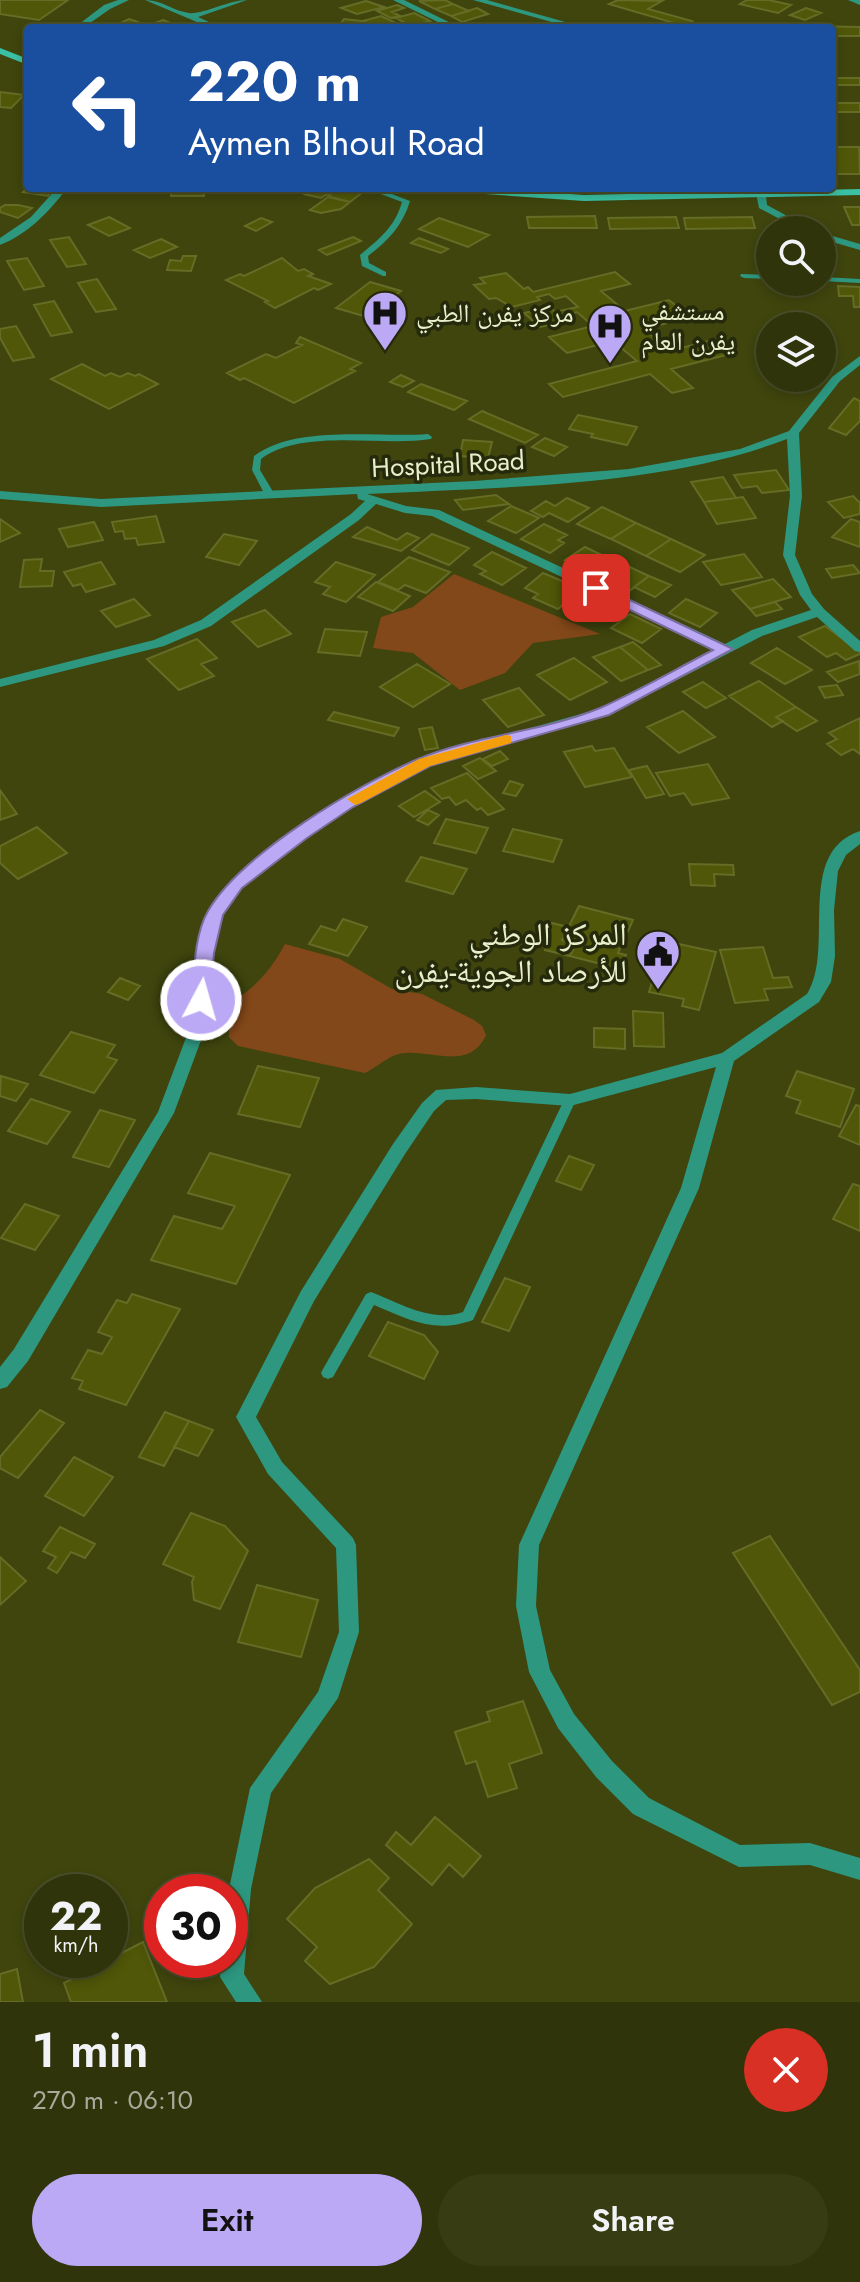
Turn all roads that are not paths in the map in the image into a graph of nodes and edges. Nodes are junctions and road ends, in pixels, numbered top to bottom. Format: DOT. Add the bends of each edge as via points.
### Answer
graph roads {
  1 [pos="125,0"];
  2 [pos="149,0"];
  3 [pos="243,0"];
  4 [pos="397,0"];
  5 [pos="477,0"];
  6 [pos="852,0"];
  7 [pos="860,3"];
  8 [pos="193,16"];
  9 [pos="84,24"];
  10 [pos="210,24"];
  11 [pos="448,24"];
  12 [pos="568,24"];
  13 [pos="1,52"];
  14 [pos="24,61"];
  15 [pos="59,192"];
  16 [pos="380,192"];
  17 [pos="499,192"];
  18 [pos="761,192"];
  19 [pos="860,192"];
  20 [pos="781,216"];
  21 [pos="836,240"];
  22 [pos="0,242"];
  23 [pos="860,247"];
  24 [pos="383,274"];
  25 [pos="744,276"];
  26 [pos="756,276"];
  27 [pos="836,280"];
  28 [pos="860,281"];
  29 [pos="860,359"];
  30 [pos="793,433"];
  31 [pos="428,437"];
  32 [pos="349,492"];
  33 [pos="0,495"];
  34 [pos="270,495"];
  35 [pos="373,500"];
  36 [pos="819,612"];
  37 [pos="860,648"];
  38 [pos="725,649"];
  39 [pos="0,683"];
  40 [pos="860,836"];
  41 [pos="727,1058"];
  42 [pos="570,1100"];
  43 [pos="328,1373"];
  44 [pos="0,1381"];
  45 [pos="860,1869"];
  46 [pos="250,2002"];
  1 -- 9 [label="street"];
  2 -- 8 [label="street"];
  3 -- 8 [label="street"];
  4 -- 11 [label="street"];
  5 -- 12 [label="street"];
  6 -- 7 [label="street"];
  8 -- 10 [label="street"];
  13 -- 14 [label="main road"];
  15 -- 22 [label="street" via="26,229"];
  16 -- 24 [label="lane" via="406,201 389,237 364,255 365,264"];
  17 -- 18 [label="main road" via="584,198"];
  18 -- 19 [label="main road"];
  18 -- 20 [label="street" via="762,206"];
  21 -- 23 [label="street"];
  25 -- 26 [label="lane"];
  27 -- 28 [label="lane"];
  29 -- 30 [label="street" via="836,379"];
  30 -- 32 [label="street, Hospital Road" via="743,452 629,473"];
  30 -- 36 [label="street" via="796,496 789,555"];
  31 -- 34 [label="lane" via="282,443 257,458 256,470"];
  32 -- 34 [label="street, Hospital Road"];
  32 -- 35 [label="street"];
  33 -- 34 [label="street, Hospital Road" via="101,503"];
  35 -- 38 [label="street" via="435,513"];
  35 -- 39 [label="street" via="206,623 159,643"];
  36 -- 37 [label="street"];
  36 -- 38 [label="street"];
  38 -- 44 [label="street" via="604,712 424,762 347,803 236,884 214,914 195,1035 166,1113 21,1355"];
  40 -- 41 [label="street" via="840,852 831,871 823,982 813,998"];
  41 -- 42 [label="street"];
  41 -- 45 [label="street" via="690,1188 529,1545 526,1606 540,1672 566,1721 641,1806 739,1856 810,1854"];
  42 -- 43 [label="lane" via="468,1316 429,1320 371,1298"];
  42 -- 46 [label="street" via="442,1094 428,1107 307,1296 246,1417 275,1468 346,1545 349,1632 327,1698 261,1788 240,1889 232,1977"];
}
